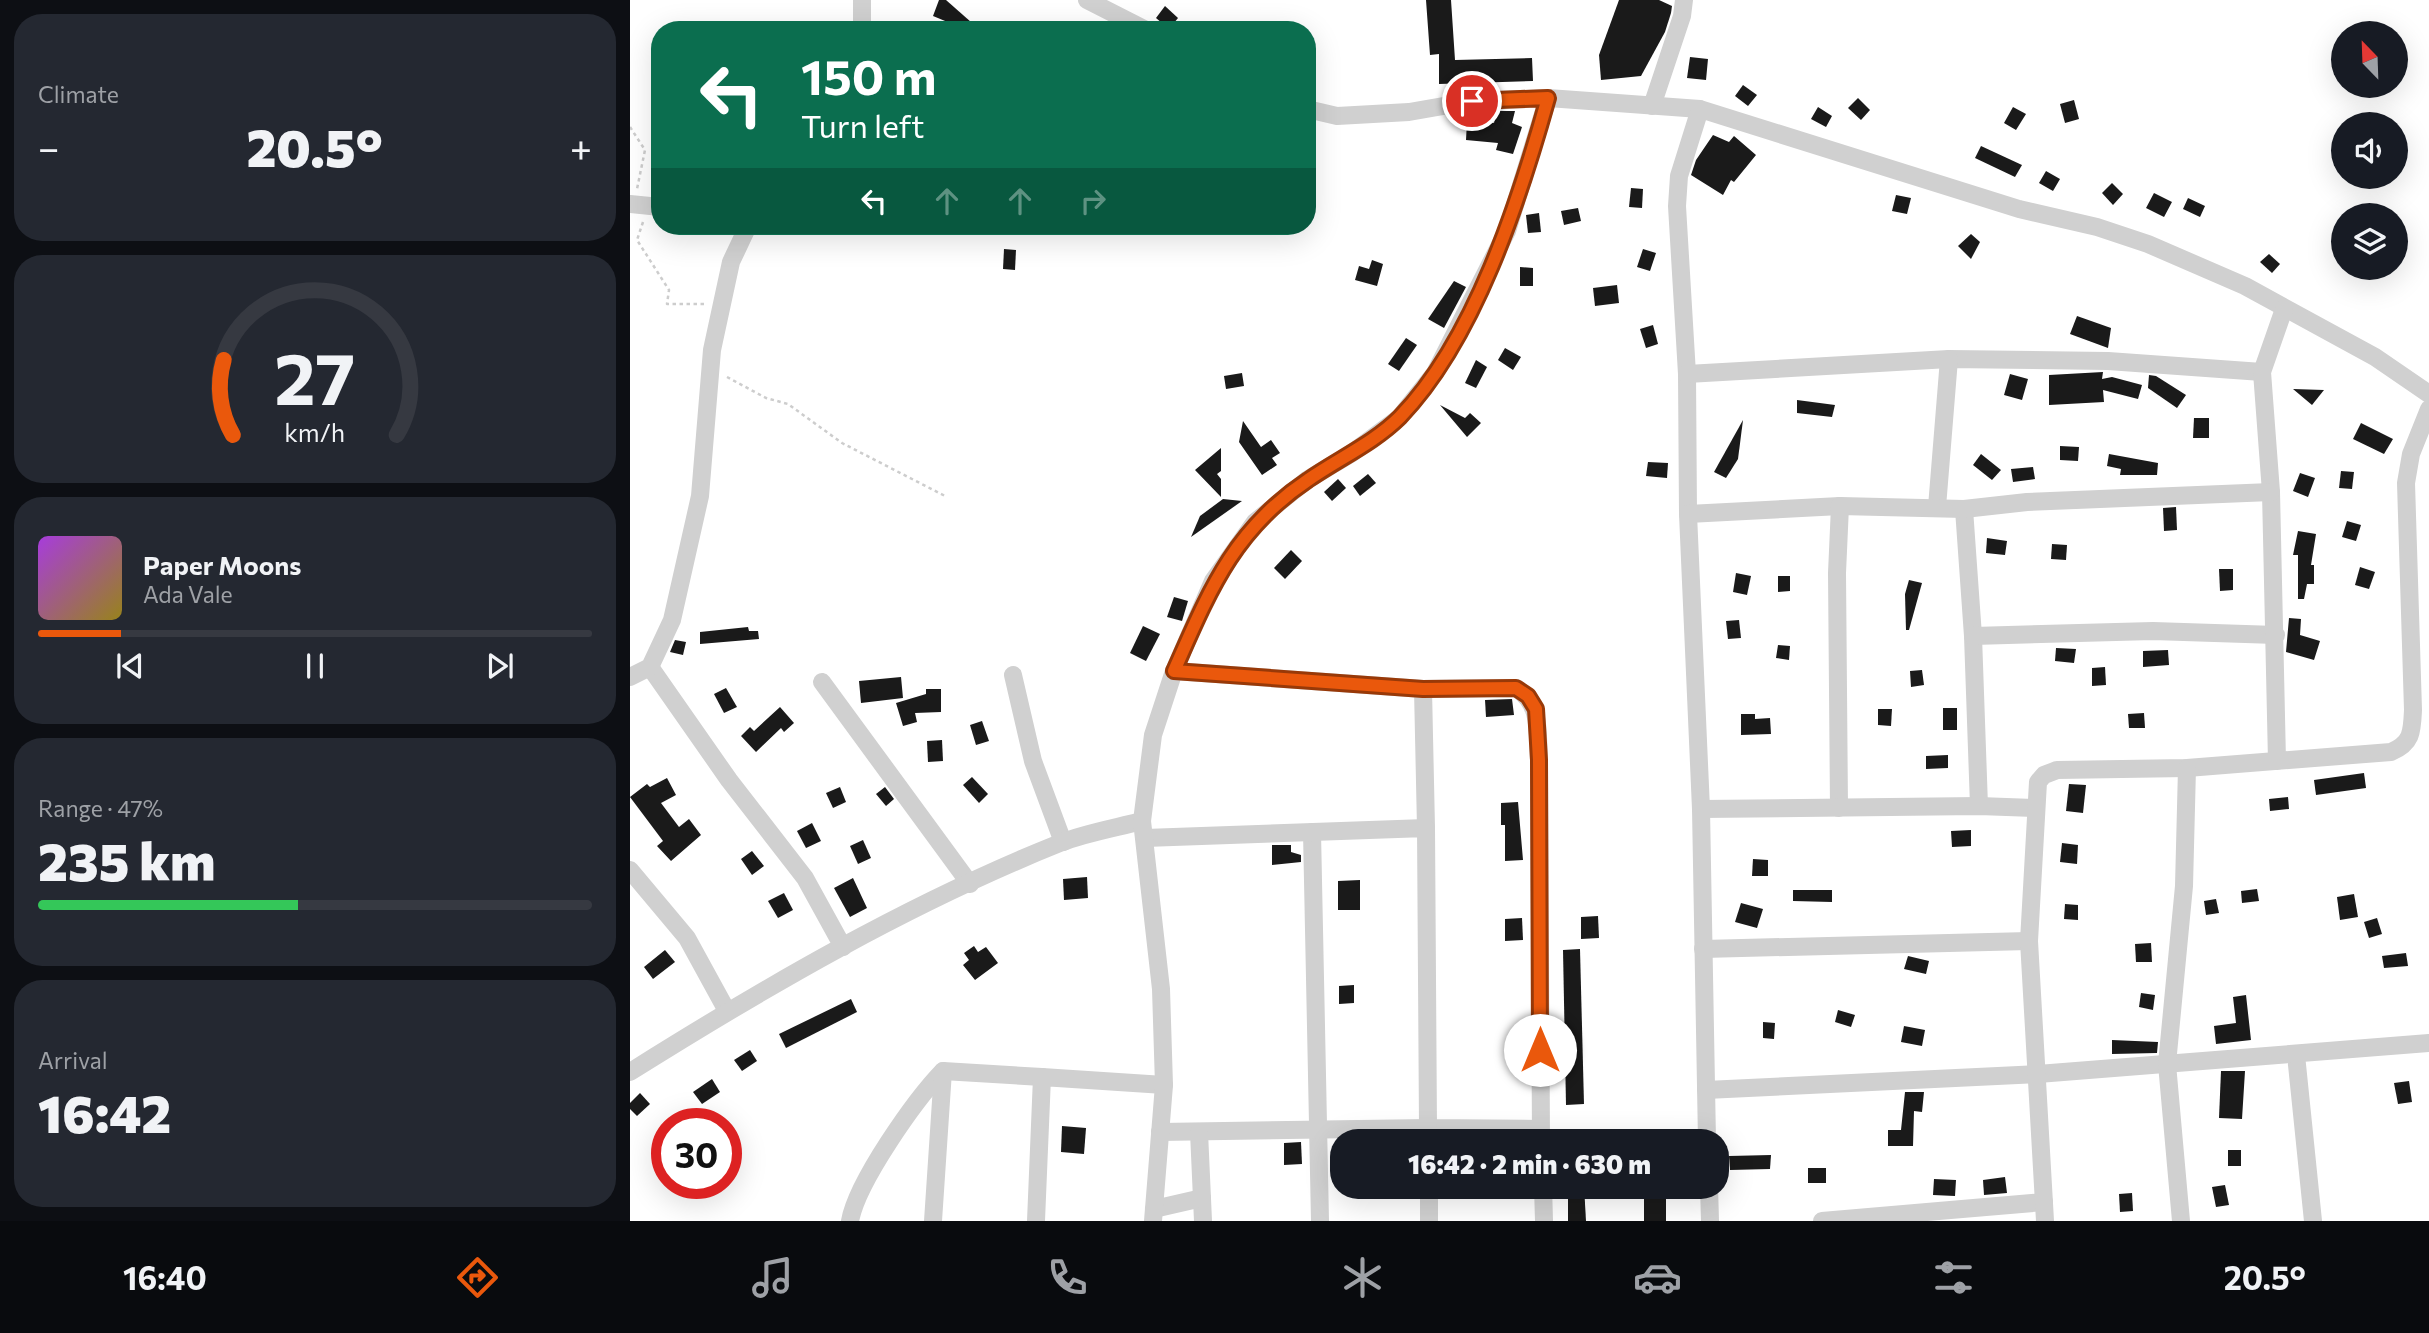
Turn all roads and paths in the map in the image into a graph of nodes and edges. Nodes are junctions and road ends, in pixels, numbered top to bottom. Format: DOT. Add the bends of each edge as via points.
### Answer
graph roads {
  1 [pos="862,0"];
  2 [pos="1087,0"];
  3 [pos="1684,0"];
  4 [pos="862,21"];
  5 [pos="1128,21"];
  6 [pos="1548,98"];
  7 [pos="1653,106"];
  8 [pos="1700,109"];
  9 [pos="1316,111"];
  10 [pos="630,127"];
  11 [pos="633,204"];
  12 [pos="651,206"];
  13 [pos="744,235"];
  14 [pos="722,304"];
  15 [pos="2284,309"];
  16 [pos="1949,359"];
  17 [pos="2262,372"];
  18 [pos="1687,373"];
  19 [pos="710,374"];
  20 [pos="2429,394"];
  21 [pos="2429,409"];
  22 [pos="2271,492"];
  23 [pos="947,497"];
  24 [pos="1840,506"];
  25 [pos="1937,507"];
  26 [pos="1964,509"];
  27 [pos="1688,514"];
  28 [pos="2276,635"];
  29 [pos="1973,636"];
  30 [pos="650,667"];
  31 [pos="1174,671"];
  32 [pos="1013,674"];
  33 [pos="630,677"];
  34 [pos="822,682"];
  35 [pos="1423,689"];
  36 [pos="2277,761"];
  37 [pos="2187,768"];
  38 [pos="1979,806"];
  39 [pos="1839,808"];
  40 [pos="2035,808"];
  41 [pos="1701,809"];
  42 [pos="1426,828"];
  43 [pos="1143,829"];
  44 [pos="1312,832"];
  45 [pos="1063,842"];
  46 [pos="630,870"];
  47 [pos="970,884"];
  48 [pos="2029,941"];
  49 [pos="843,947"];
  50 [pos="1703,949"];
  51 [pos="727,1011"];
  52 [pos="2429,1043"];
  53 [pos="2296,1055"];
  54 [pos="2167,1064"];
  55 [pos="943,1071"];
  56 [pos="630,1072"];
  57 [pos="2038,1074"];
  58 [pos="1042,1077"];
  59 [pos="1164,1085"];
  60 [pos="1706,1090"];
  61 [pos="1428,1129"];
  62 [pos="1541,1129"];
  63 [pos="1707,1129"];
  64 [pos="1320,1131"];
  65 [pos="1330,1131"];
  66 [pos="1160,1132"];
  67 [pos="1199,1132"];
  68 [pos="1202,1198"];
  69 [pos="1429,1199"];
  70 [pos="1543,1199"];
  71 [pos="1709,1199"];
  72 [pos="2044,1202"];
  73 [pos="1154,1215"];
  74 [pos="1849,1220"];
  75 [pos="850,1221"];
  76 [pos="933,1221"];
  77 [pos="1036,1221"];
  78 [pos="1203,1221"];
  79 [pos="1320,1221"];
  80 [pos="1429,1221"];
  81 [pos="1544,1221"];
  82 [pos="1710,1221"];
  83 [pos="1822,1221"];
  84 [pos="2045,1221"];
  85 [pos="2181,1221"];
  86 [pos="2313,1221"];
  1 -- 4 [label="street"];
  2 -- 5 [label="street"];
  3 -- 7 [label="street"];
  6 -- 7 [label="street"];
  6 -- 9 [label="street" via="1472,101 1409,112 1337,116"];
  6 -- 31 [label="street" via="1507,231 1435,373 1399,418 1307,480 1255,522 1213,581"];
  7 -- 8 [label="street"];
  8 -- 15 [label="street" via="2019,209 2148,244 2245,286"];
  8 -- 18 [label="street" via="1679,176 1677,206"];
  10 -- 11 [label="path" via="645,150"];
  11 -- 12 [label="street"];
  11 -- 14 [label="path" via="643,221 637,240 669,290 667,304"];
  13 -- 14 [label="street" via="731,262"];
  14 -- 19 [label="street"];
  15 -- 17 [label="street"];
  15 -- 20 [label="street" via="2375,357"];
  16 -- 17 [label="street" via="2108,360"];
  16 -- 18 [label="street"];
  16 -- 25 [label="street"];
  17 -- 22 [label="street"];
  18 -- 27 [label="street"];
  19 -- 23 [label="path" via="733,378 766,398 788,404 842,443"];
  19 -- 30 [label="street" via="700,496 672,620"];
  21 -- 36 [label="street" via="2411,454 2406,483 2411,737 2405,746 2391,752"];
  22 -- 26 [label="street"];
  22 -- 28 [label="street"];
  24 -- 25 [label="street"];
  24 -- 27 [label="street"];
  24 -- 39 [label="street"];
  25 -- 26 [label="street"];
  26 -- 29 [label="street"];
  27 -- 41 [label="street"];
  28 -- 29 [label="street" via="2164,631"];
  28 -- 36 [label="street"];
  29 -- 38 [label="street"];
  30 -- 33 [label="street"];
  30 -- 49 [label="street" via="805,878"];
  31 -- 35 [label="street"];
  31 -- 43 [label="street" via="1153,735"];
  32 -- 45 [label="street" via="1033,761"];
  34 -- 47 [label="street"];
  35 -- 42 [label="street"];
  35 -- 62 [label="street" via="1516,688 1536,709"];
  36 -- 37 [label="street"];
  37 -- 40 [label="street" via="2057,770 2038,782"];
  37 -- 54 [label="street" via="2183,886"];
  38 -- 39 [label="street"];
  38 -- 40 [label="street"];
  39 -- 41 [label="street"];
  40 -- 48 [label="street"];
  41 -- 50 [label="street"];
  42 -- 44 [label="street"];
  42 -- 61 [label="street"];
  43 -- 44 [label="street"];
  43 -- 45 [label="street"];
  43 -- 59 [label="street" via="1161,989"];
  44 -- 64 [label="street"];
  45 -- 47 [label="street"];
  46 -- 51 [label="street" via="687,938"];
  47 -- 49 [label="street"];
  48 -- 50 [label="street"];
  48 -- 57 [label="street"];
  49 -- 51 [label="street"];
  50 -- 60 [label="street"];
  51 -- 56 [label="street"];
  52 -- 53 [label="street"];
  53 -- 54 [label="street"];
  53 -- 86 [label="street"];
  54 -- 57 [label="street"];
  54 -- 85 [label="street"];
  55 -- 58 [label="street"];
  55 -- 75 [label="street" via="922,1092 874,1169 852,1208"];
  55 -- 76 [label="street"];
  57 -- 60 [label="street"];
  57 -- 72 [label="street"];
  58 -- 59 [label="street"];
  58 -- 77 [label="street"];
  59 -- 66 [label="street"];
  60 -- 63 [label="street"];
  64 -- 65 [label="street"];
  64 -- 67 [label="street"];
  64 -- 79 [label="street"];
  66 -- 67 [label="street"];
  66 -- 73 [label="street"];
  67 -- 68 [label="street"];
  68 -- 73 [label="street"];
  68 -- 78 [label="street"];
  69 -- 80 [label="street"];
  70 -- 81 [label="street"];
  71 -- 82 [label="street"];
  72 -- 74 [label="street"];
  72 -- 84 [label="street"];
  74 -- 83 [label="street"];
}
